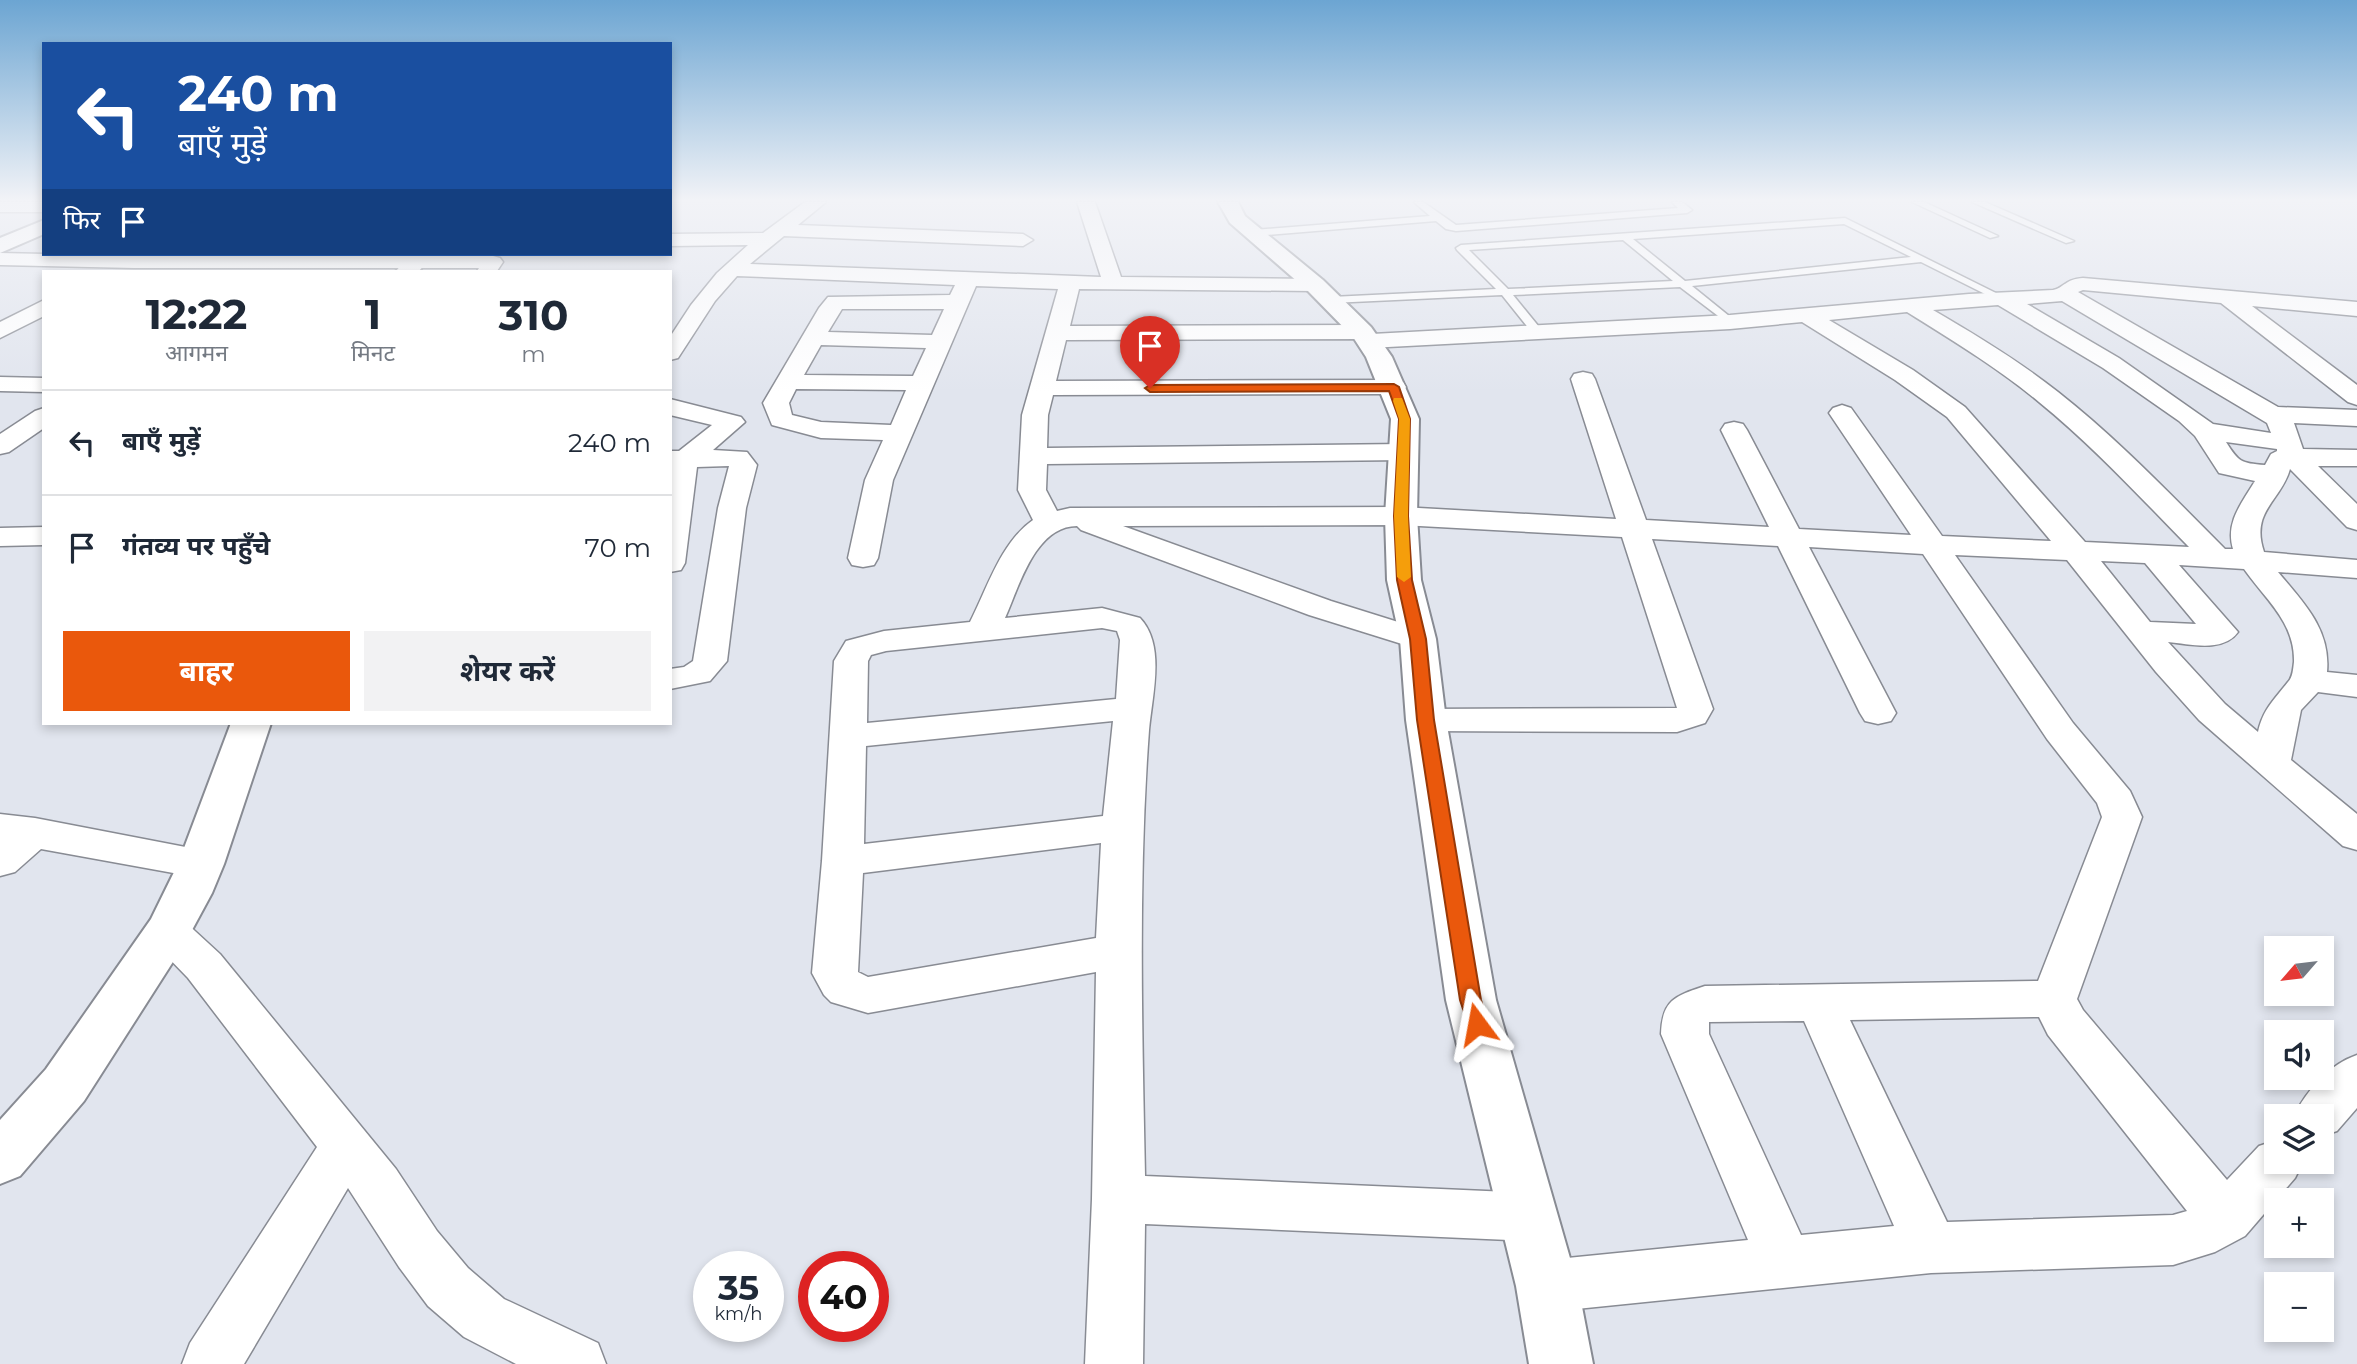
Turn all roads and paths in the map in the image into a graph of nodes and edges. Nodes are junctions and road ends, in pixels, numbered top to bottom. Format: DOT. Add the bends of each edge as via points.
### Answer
graph roads {
  1 [pos="351,266"];
  2 [pos="737,266"];
  3 [pos="1102,266"];
  4 [pos="1292,266"];
  5 [pos="1479,266"];
  6 [pos="1660,266"];
  7 [pos="1860,266"];
  8 [pos="1937,266"];
  9 [pos="327,267"];
  10 [pos="732,270"];
  11 [pos="1106,280"];
  12 [pos="1070,283"];
  13 [pos="1314,284"];
  14 [pos="1682,284"];
  15 [pos="964,290"];
  16 [pos="1504,291"];
  17 [pos="2065,294"];
  18 [pos="2228,298"];
  19 [pos="2003,299"];
  20 [pos="1910,305"];
  21 [pos="2334,307"];
  22 [pos="42,308"];
  23 [pos="2357,309"];
  24 [pos="1806,315"];
  25 [pos="2357,321"];
  26 [pos="1730,322"];
  27 [pos="0,331"];
  28 [pos="42,332"];
  29 [pos="1058,333"];
  30 [pos="1538,333"];
  31 [pos="1366,337"];
  32 [pos="813,338"];
  33 [pos="941,342"];
  34 [pos="672,351"];
  35 [pos="1583,379"];
  36 [pos="788,382"];
  37 [pos="923,383"];
  38 [pos="0,384"];
  39 [pos="42,384"];
  40 [pos="1394,387"];
  41 [pos="1042,388"];
  42 [pos="2357,397"];
  43 [pos="674,411"];
  44 [pos="1842,413"];
  45 [pos="2273,415"];
  46 [pos="42,417"];
  47 [pos="2357,418"];
  48 [pos="1734,430"];
  49 [pos="900,433"];
  50 [pos="42,446"];
  51 [pos="0,448"];
  52 [pos="1405,452"];
  53 [pos="1032,456"];
  54 [pos="2284,457"];
  55 [pos="679,458"];
  56 [pos="2357,458"];
  57 [pos="2327,492"];
  58 [pos="2357,494"];
  59 [pos="1401,516"];
  60 [pos="1059,520"];
  61 [pos="2357,521"];
  62 [pos="1634,530"];
  63 [pos="24,536"];
  64 [pos="1790,538"];
  65 [pos="1932,545"];
  66 [pos="672,547"];
  67 [pos="2076,551"];
  68 [pos="2154,555"];
  69 [pos="0,557"];
  70 [pos="2216,557"];
  71 [pos="863,558"];
  72 [pos="2254,561"];
  73 [pos="2357,569"];
  74 [pos="983,629"];
  75 [pos="2140,631"];
  76 [pos="1418,639"];
  77 [pos="672,679"];
  78 [pos="2308,680"];
  79 [pos="2357,685"];
  80 [pos="1134,708"];
  81 [pos="1878,713"];
  82 [pos="1426,720"];
  83 [pos="250,725"];
  84 [pos="848,736"];
  85 [pos="2272,762"];
  86 [pos="1122,827"];
  87 [pos="18,830"];
  88 [pos="2357,836"];
  89 [pos="843,861"];
  90 [pos="0,862"];
  91 [pos="201,864"];
  92 [pos="168,931"];
  93 [pos="1118,951"];
  94 [pos="2054,999"];
  95 [pos="1819,1003"];
  96 [pos="2357,1074"];
  97 [pos="2330,1104"];
  98 [pos="345,1146"];
  99 [pos="0,1159"];
  100 [pos="2266,1174"];
  101 [pos="1119,1199"];
  102 [pos="1529,1217"];
  103 [pos="2225,1219"];
  104 [pos="1931,1248"];
  105 [pos="1785,1262"];
  106 [pos="1547,1286"];
  107 [pos="211,1364"];
  108 [pos="577,1364"];
  109 [pos="1114,1364"];
  110 [pos="1561,1364"];
  1 -- 9 [label="street"];
  2 -- 10 [label="street"];
  3 -- 11 [label="street"];
  4 -- 13 [label="street"];
  5 -- 16 [label="lane"];
  6 -- 14 [label="lane"];
  7 -- 14 [label="lane"];
  8 -- 19 [label="lane"];
  10 -- 15 [label="street"];
  10 -- 34 [label="street" via="711,292"];
  11 -- 12 [label="street"];
  11 -- 13 [label="street"];
  12 -- 15 [label="street"];
  12 -- 29 [label="street"];
  13 -- 16 [label="lane"];
  13 -- 31 [label="street"];
  14 -- 16 [label="lane"];
  14 -- 26 [label="lane"];
  15 -- 32 [label="street" via="839,302 830,307"];
  15 -- 33 [label="street"];
  16 -- 30 [label="lane"];
  17 -- 18 [label="street" via="2070,286 2083,284"];
  17 -- 19 [label="street"];
  17 -- 45 [label="street"];
  18 -- 21 [label="street"];
  18 -- 42 [label="street"];
  19 -- 20 [label="street"];
  19 -- 54 [label="street" via="2111,363 2205,431"];
  20 -- 24 [label="street"];
  20 -- 70 [label="street" via="2050,398"];
  21 -- 23 [label="street"];
  21 -- 25 [label="street"];
  22 -- 27 [label="street"];
  24 -- 26 [label="street"];
  24 -- 67 [label="street" via="1904,374 1956,412"];
  26 -- 30 [label="street"];
  27 -- 28 [label="street"];
  29 -- 31 [label="street"];
  29 -- 41 [label="street"];
  30 -- 31 [label="street"];
  31 -- 40 [label="street"];
  32 -- 33 [label="street"];
  32 -- 36 [label="street"];
  33 -- 37 [label="street"];
  35 -- 62 [label="street"];
  36 -- 37 [label="street"];
  36 -- 49 [label="street" via="776,403 780,420 821,430"];
  37 -- 49 [label="street"];
  38 -- 39 [label="street"];
  40 -- 41 [label="street"];
  40 -- 52 [label="street" via="1405,419"];
  41 -- 53 [label="street"];
  43 -- 55 [label="street" via="732,422"];
  44 -- 65 [label="street"];
  45 -- 47 [label="street"];
  45 -- 54 [label="street" via="2278,419"];
  46 -- 51 [label="street"];
  48 -- 64 [label="street"];
  49 -- 71 [label="street" via="879,480"];
  50 -- 51 [label="street"];
  52 -- 53 [label="street"];
  52 -- 59 [label="street"];
  53 -- 60 [label="street" via="1032,490"];
  54 -- 56 [label="street"];
  54 -- 57 [label="street"];
  54 -- 72 [label="street" via="2243,532"];
  55 -- 66 [label="street"];
  55 -- 77 [label="street" via="737,458 743,465 732,508 710,661 698,675"];
  57 -- 58 [label="street"];
  57 -- 61 [label="street"];
  59 -- 60 [label="street"];
  59 -- 62 [label="street"];
  59 -- 76 [label="street" via="1404,580"];
  60 -- 74 [label="street" via="1035,533 1025,547"];
  60 -- 76 [label="street"];
  62 -- 64 [label="street"];
  62 -- 82 [label="street" via="1695,709 1692,715 1677,721"];
  63 -- 69 [label="street"];
  64 -- 65 [label="street"];
  64 -- 81 [label="street"];
  65 -- 67 [label="street"];
  65 -- 94 [label="street" via="2060,731 2116,800 2122,817"];
  67 -- 68 [label="street"];
  67 -- 75 [label="street"];
  68 -- 70 [label="street"];
  68 -- 75 [label="street" via="2221,632"];
  70 -- 72 [label="street"];
  72 -- 73 [label="street"];
  72 -- 78 [label="street" via="2294,610 2307,634"];
  74 -- 80 [label="street" via="1102,618 1128,623 1138,649"];
  74 -- 84 [label="street" via="858,648 851,661"];
  75 -- 85 [label="street" via="2212,712"];
  76 -- 82 [label="street"];
  78 -- 79 [label="street"];
  78 -- 85 [label="street" via="2284,707"];
  80 -- 84 [label="street"];
  80 -- 86 [label="street"];
  82 -- 102 [label="street" via="1471,1000"];
  83 -- 91 [label="street"];
  84 -- 89 [label="street"];
  85 -- 88 [label="street"];
  86 -- 89 [label="street"];
  86 -- 93 [label="street"];
  87 -- 90 [label="street"];
  87 -- 91 [label="street"];
  89 -- 93 [label="street" via="835,973 845,989 856,994"];
  91 -- 92 [label="street"];
  92 -- 98 [label="street" via="204,966"];
  92 -- 99 [label="street" via="65,1085"];
  93 -- 101 [label="street"];
  94 -- 95 [label="street"];
  94 -- 103 [label="street" via="2065,1022"];
  95 -- 104 [label="street"];
  95 -- 105 [label="street" via="1705,1004 1685,1017 1685,1034"];
  96 -- 97 [label="street"];
  98 -- 107 [label="street"];
  98 -- 108 [label="street" via="448,1287 484,1318"];
  100 -- 103 [label="street"];
  101 -- 102 [label="street"];
  101 -- 109 [label="street"];
  102 -- 106 [label="street"];
  103 -- 104 [label="street" via="2173,1240"];
  104 -- 105 [label="street"];
  105 -- 106 [label="street"];
  106 -- 110 [label="street"];
}
